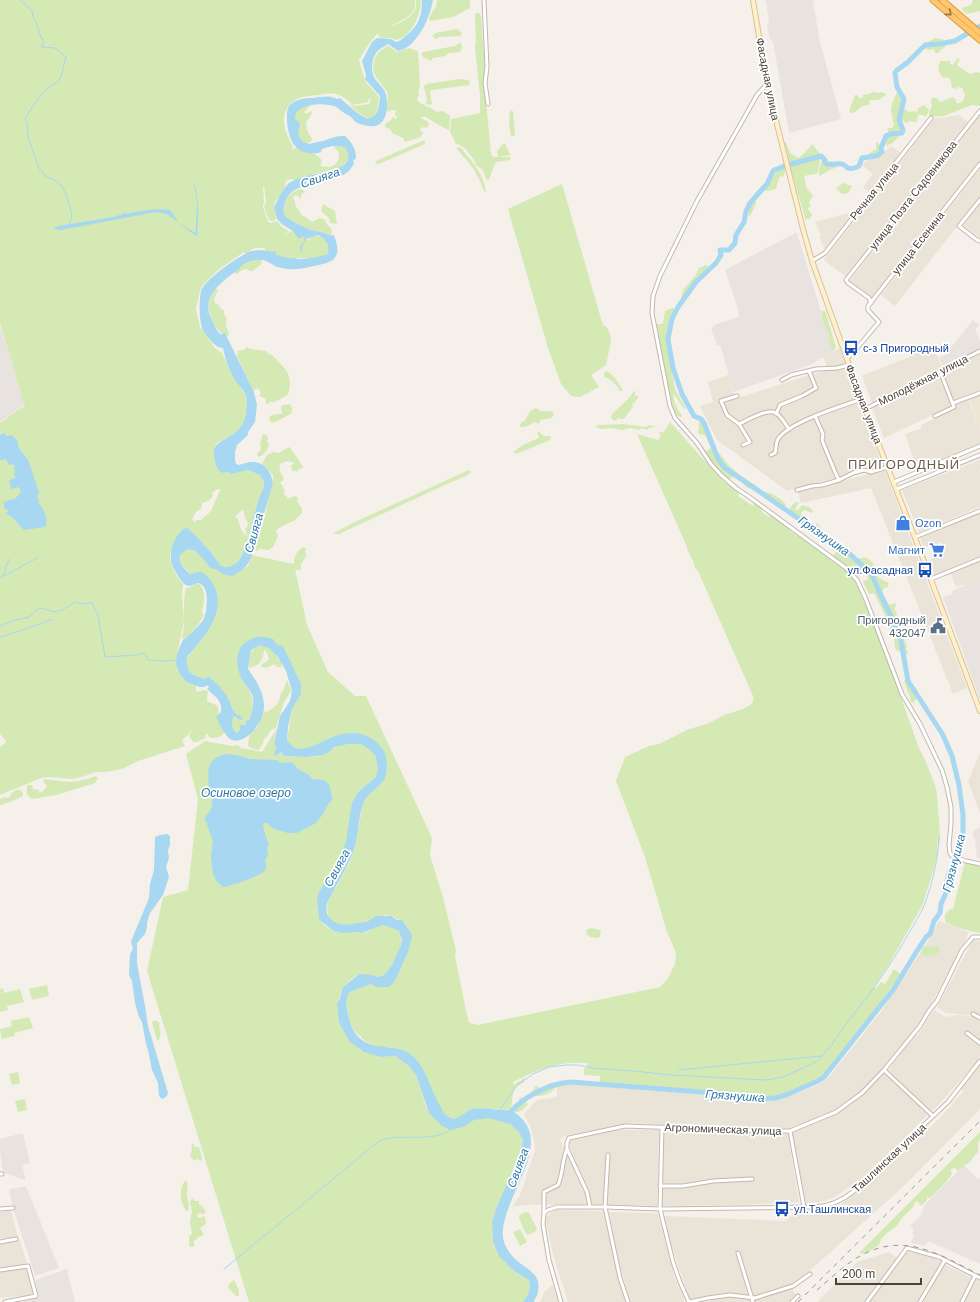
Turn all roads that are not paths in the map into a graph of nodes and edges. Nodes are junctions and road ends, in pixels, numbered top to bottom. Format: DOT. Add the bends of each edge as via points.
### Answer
graph roads {
  1 [pos="484,0"];
  2 [pos="754,0"];
  3 [pos="933,0"];
  4 [pos="942,0"];
  5 [pos="979,37"];
  6 [pos="767,84"];
  7 [pos="488,104"];
  8 [pos="980,111"];
  9 [pos="931,118"];
  10 [pos="980,164"];
  11 [pos="980,200"];
  12 [pos="980,241"];
  13 [pos="812,260"];
  14 [pos="871,304"];
  15 [pos="980,351"];
  16 [pos="847,358"];
  17 [pos="849,365"];
  18 [pos="809,371"];
  19 [pos="940,371"];
  20 [pos="782,380"];
  21 [pos="980,393"];
  22 [pos="737,396"];
  23 [pos="862,399"];
  24 [pos="953,403"];
  25 [pos="865,409"];
  26 [pos="776,414"];
  27 [pos="815,416"];
  28 [pos="935,416"];
  29 [pos="739,424"];
  30 [pos="789,429"];
  31 [pos="744,445"];
  32 [pos="980,446"];
  33 [pos="771,455"];
  34 [pos="980,455"];
  35 [pos="888,467"];
  36 [pos="839,480"];
  37 [pos="894,482"];
  38 [pos="897,489"];
  39 [pos="797,490"];
  40 [pos="980,511"];
  41 [pos="915,537"];
  42 [pos="980,559"];
  43 [pos="931,579"];
  44 [pos="980,711"];
  45 [pos="980,864"];
  46 [pos="980,937"];
  47 [pos="972,1014"];
  48 [pos="980,1018"];
  49 [pos="966,1033"];
  50 [pos="980,1043"];
  51 [pos="980,1061"];
  52 [pos="884,1070"];
  53 [pos="933,1116"];
  54 [pos="662,1127"];
  55 [pos="790,1131"];
  56 [pos="568,1149"];
  57 [pos="608,1155"];
  58 [pos="752,1179"];
  59 [pos="660,1186"];
  60 [pos="590,1207"];
  61 [pos="605,1207"];
  62 [pos="804,1207"];
  63 [pos="13,1208"];
  64 [pos="0,1209"];
  65 [pos="660,1209"];
  66 [pos="544,1213"];
  67 [pos="16,1239"];
  68 [pos="0,1242"];
  69 [pos="738,1253"];
  70 [pos="945,1260"];
  71 [pos="0,1270"];
  72 [pos="810,1274"];
  73 [pos="975,1276"];
  74 [pos="980,1278"];
  75 [pos="798,1296"];
  76 [pos="708,1298"];
  77 [pos="752,1300"];
  78 [pos="5,1302"];
  79 [pos="561,1302"];
  80 [pos="628,1302"];
  81 [pos="689,1302"];
  82 [pos="711,1302"];
  83 [pos="792,1302"];
  84 [pos="867,1302"];
  85 [pos="920,1302"];
  86 [pos="962,1302"];
  1 -- 7 [label="street" via="487,67 485,83"];
  2 -- 6 [label="main road, Фасадная улица"];
  3 -- 5 [label="highway, one-way"];
  4 -- 5 [label="highway" via="968,21"];
  6 -- 13 [label="main road, Фасадная улица"];
  6 -- 45 [label="street" via="757,95 697,200 653,296 652,313 669,401 675,418 721,475 846,568 857,580 902,694 942,770 951,807 950,853 952,856"];
  8 -- 14 [label="street, улица Поэта Садовникова" via="846,280 869,298"];
  9 -- 13 [label="street, Речная улица" via="825,252"];
  10 -- 14 [label="street, улица Есенина"];
  11 -- 12 [label="street" via="959,226"];
  13 -- 16 [label="main road, Фасадная улица"];
  14 -- 16 [label="street" via="868,310 879,322"];
  15 -- 19 [label="street, Молодёжная улица"];
  16 -- 17 [label="main road, Фасадная улица"];
  17 -- 18 [label="street"];
  17 -- 23 [label="main road, Фасадная улица"];
  18 -- 20 [label="street"];
  18 -- 26 [label="street" via="816,388 780,405"];
  19 -- 24 [label="street"];
  19 -- 25 [label="street, Молодёжная улица"];
  21 -- 24 [label="street"];
  22 -- 29 [label="street" via="720,401 727,415"];
  23 -- 25 [label="main road, Фасадная улица"];
  23 -- 27 [label="street"];
  24 -- 28 [label="street" via="954,407"];
  25 -- 35 [label="main road, Фасадная улица"];
  26 -- 29 [label="street" via="760,414"];
  26 -- 30 [label="street"];
  27 -- 30 [label="street"];
  27 -- 36 [label="street"];
  29 -- 31 [label="street" via="750,442"];
  30 -- 33 [label="street" via="778,438 775,454"];
  32 -- 37 [label="street"];
  34 -- 38 [label="street"];
  35 -- 36 [label="street" via="870,472 864,470"];
  35 -- 37 [label="main road, Фасадная улица"];
  36 -- 39 [label="street"];
  37 -- 38 [label="main road, Фасадная улица"];
  38 -- 41 [label="main road, Фасадная улица"];
  40 -- 41 [label="street"];
  41 -- 43 [label="main road, Фасадная улица"];
  42 -- 43 [label="street"];
  43 -- 44 [label="main road, Фасадная улица"];
  46 -- 52 [label="street, Агрономическая улица" via="969,940 937,1001"];
  47 -- 48 [label="street"];
  49 -- 50 [label="street"];
  51 -- 53 [label="street, Ташлинская улица" via="948,1102"];
  52 -- 53 [label="street"];
  52 -- 55 [label="street, Агрономическая улица" via="862,1093 842,1108"];
  53 -- 62 [label="street, Ташлинская улица" via="850,1194 824,1206"];
  54 -- 55 [label="street, Агрономическая улица"];
  54 -- 56 [label="street, Агрономическая улица" via="625,1126 571,1136 567,1143"];
  54 -- 59 [label="street"];
  55 -- 62 [label="street"];
  56 -- 60 [label="street" via="587,1192"];
  56 -- 66 [label="street" via="558,1185 544,1192"];
  57 -- 61 [label="street"];
  58 -- 59 [label="street"];
  59 -- 65 [label="street"];
  60 -- 61 [label="street, Ташлинская улица"];
  60 -- 66 [label="street, Ташлинская улица" via="557,1208"];
  61 -- 65 [label="street, Ташлинская улица"];
  61 -- 80 [label="street" via="620,1278"];
  62 -- 65 [label="street, Ташлинская улица"];
  63 -- 64 [label="street"];
  65 -- 81 [label="street" via="673,1262"];
  66 -- 79 [label="street" via="543,1224 549,1260"];
  67 -- 68 [label="street"];
  69 -- 77 [label="street"];
  70 -- 73 [label="street"];
  70 -- 84 [label="street" via="939,1256 907,1248"];
  70 -- 85 [label="street"];
  71 -- 78 [label="street" via="28,1266 36,1296"];
  72 -- 77 [label="street" via="793,1286"];
  73 -- 74 [label="street"];
  73 -- 86 [label="street"];
  75 -- 83 [label="street"];
  76 -- 77 [label="street" via="730,1295"];
  76 -- 81 [label="street"];
  76 -- 82 [label="street"];
}
